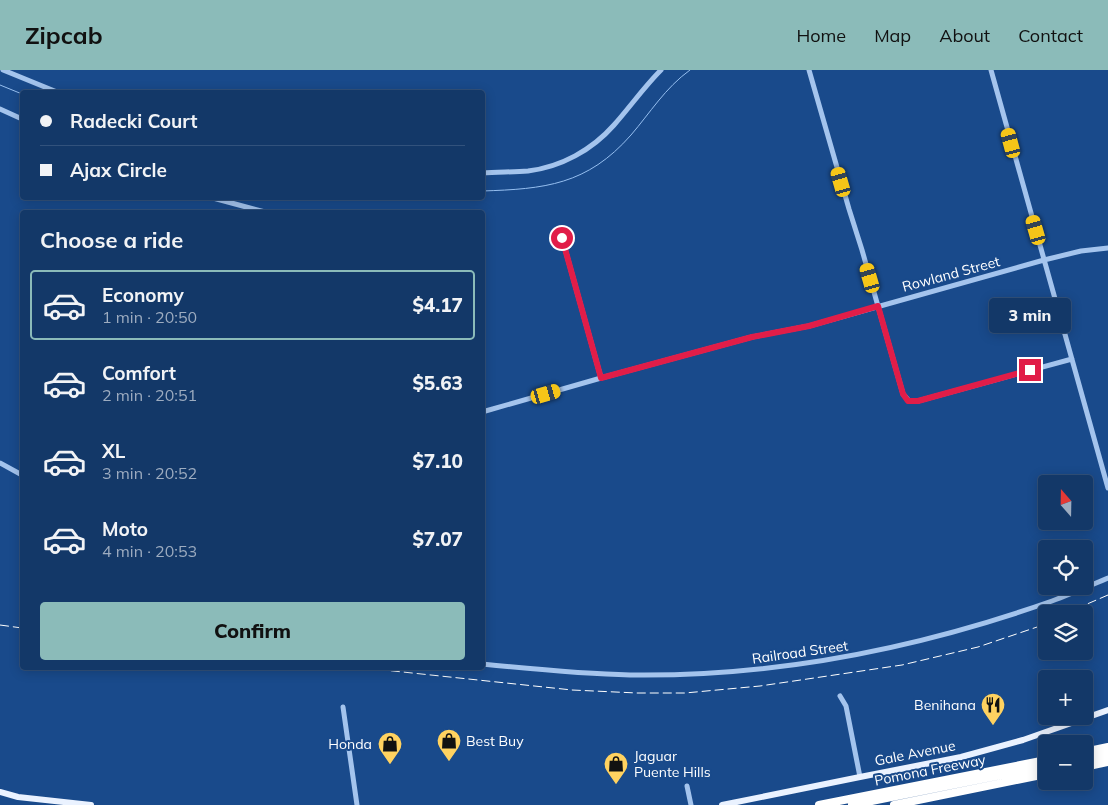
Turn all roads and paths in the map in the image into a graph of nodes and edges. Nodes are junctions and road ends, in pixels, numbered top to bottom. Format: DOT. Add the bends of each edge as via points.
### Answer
graph roads {
  1 [pos="3,70"];
  2 [pos="661,70"];
  3 [pos="809,70"];
  4 [pos="991,70"];
  5 [pos="52,90"];
  6 [pos="0,109"];
  7 [pos="20,118"];
  8 [pos="485,173"];
  9 [pos="220,200"];
  10 [pos="258,210"];
  11 [pos="562,238"];
  12 [pos="1108,248"];
  13 [pos="1044,260"];
  14 [pos="878,306"];
  15 [pos="1072,359"];
  16 [pos="601,378"];
  17 [pos="485,411"];
  18 [pos="0,463"];
  19 [pos="20,472"];
  20 [pos="1108,488"];
  21 [pos="1108,578"];
  22 [pos="485,664"];
  23 [pos="840,696"];
  24 [pos="343,707"];
  25 [pos="1108,710"];
  26 [pos="1108,747"];
  27 [pos="1093,750"];
  28 [pos="1108,755"];
  29 [pos="1093,758"];
  30 [pos="1038,762"];
  31 [pos="1108,762"];
  32 [pos="1093,764"];
  33 [pos="1038,770"];
  34 [pos="1038,770"];
  35 [pos="1038,776"];
  36 [pos="860,777"];
  37 [pos="687,786"];
  38 [pos="0,792"];
  39 [pos="91,805"];
  40 [pos="357,805"];
  41 [pos="691,805"];
  42 [pos="722,805"];
  43 [pos="819,805"];
  44 [pos="852,805"];
  45 [pos="868,805"];
  46 [pos="894,805"];
  1 -- 5 [label="street"];
  2 -- 8 [label="street" via="613,127 586,150 549,166"];
  3 -- 14 [label="street"];
  4 -- 13 [label="street"];
  6 -- 7 [label="street"];
  9 -- 10 [label="street"];
  11 -- 16 [label="street"];
  12 -- 13 [label="street, Rowland Street"];
  13 -- 14 [label="street, Rowland Street"];
  13 -- 15 [label="street"];
  14 -- 15 [label="street" via="903,394 908,401"];
  14 -- 16 [label="street, Rowland Street"];
  15 -- 20 [label="street"];
  16 -- 17 [label="street, Rowland Street"];
  18 -- 19 [label="street"];
  21 -- 22 [label="street, Railroad Street" via="1048,603 930,639 784,667 629,675"];
  23 -- 36 [label="street" via="846,706"];
  24 -- 40 [label="street"];
  25 -- 36 [label="main road, Gale Avenue" via="997,748"];
  26 -- 27 [label="highway"];
  28 -- 29 [label="highway"];
  30 -- 43 [label="highway, Pomona Freeway"];
  31 -- 32 [label="highway"];
  33 -- 44 [label="highway"];
  34 -- 45 [label="highway"];
  35 -- 46 [label="highway, Pomona Freeway"];
  36 -- 42 [label="main road, Gale Avenue"];
  37 -- 41 [label="street"];
  38 -- 39 [label="main road"];
}
